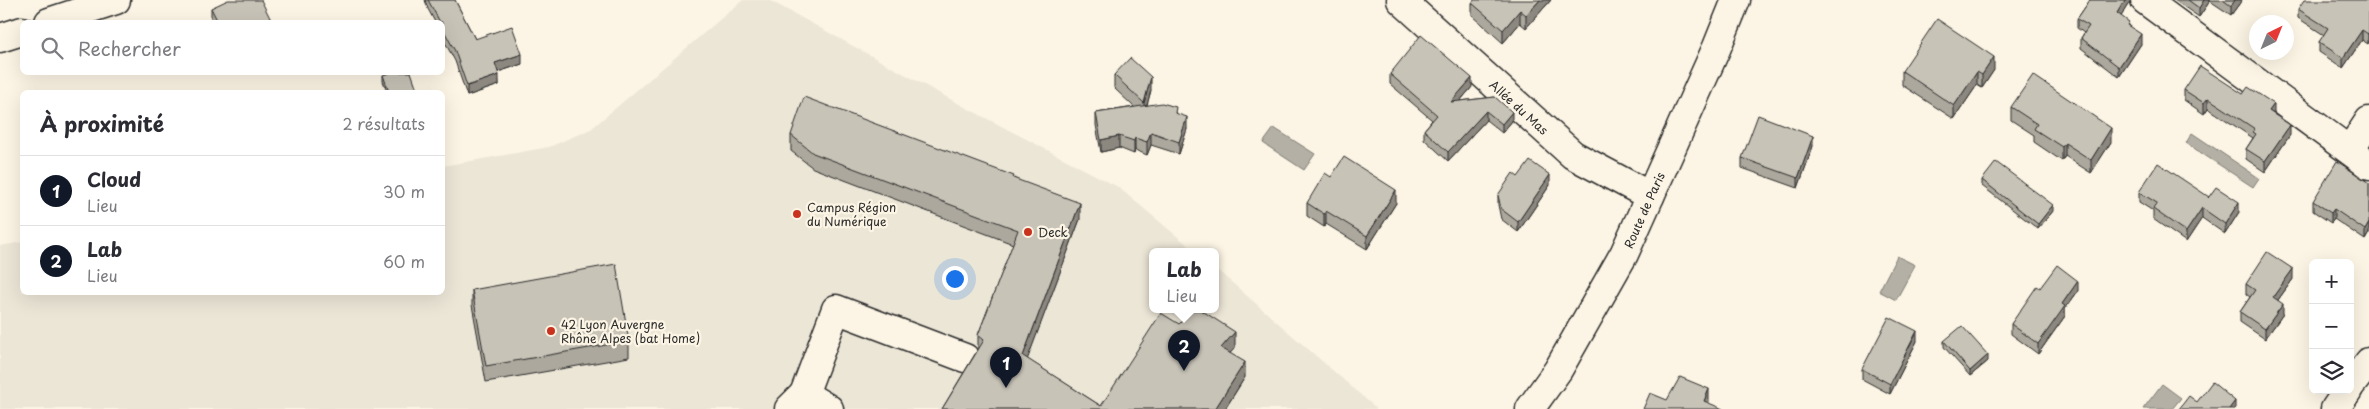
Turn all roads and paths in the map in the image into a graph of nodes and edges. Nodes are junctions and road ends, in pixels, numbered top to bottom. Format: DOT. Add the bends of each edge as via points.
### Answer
graph roads {
  1 [pos="116,0"];
  2 [pos="1401,0"];
  3 [pos="1736,0"];
  4 [pos="2145,0"];
  5 [pos="54,20"];
  6 [pos="20,32"];
  7 [pos="0,38"];
  8 [pos="2369,121"];
  9 [pos="2360,157"];
  10 [pos="1650,196"];
  11 [pos="965,358"];
  12 [pos="2369,362"];
  13 [pos="2354,381"];
  14 [pos="2345,394"];
  15 [pos="797,401"];
  16 [pos="829,409"];
  17 [pos="1530,409"];
  18 [pos="2335,409"];
  1 -- 5 [label="street"];
  2 -- 10 [label="street, Allée du Mas" via="1573,155"];
  3 -- 10 [label="street, Route de Paris"];
  4 -- 9 [label="street"];
  6 -- 7 [label="street"];
  8 -- 9 [label="street"];
  10 -- 17 [label="street, Route de Paris" via="1624,254 1558,370"];
  11 -- 15 [label="street" via="836,309"];
  12 -- 13 [label="street"];
  14 -- 18 [label="street"];
  15 -- 16 [label="street"];
}
